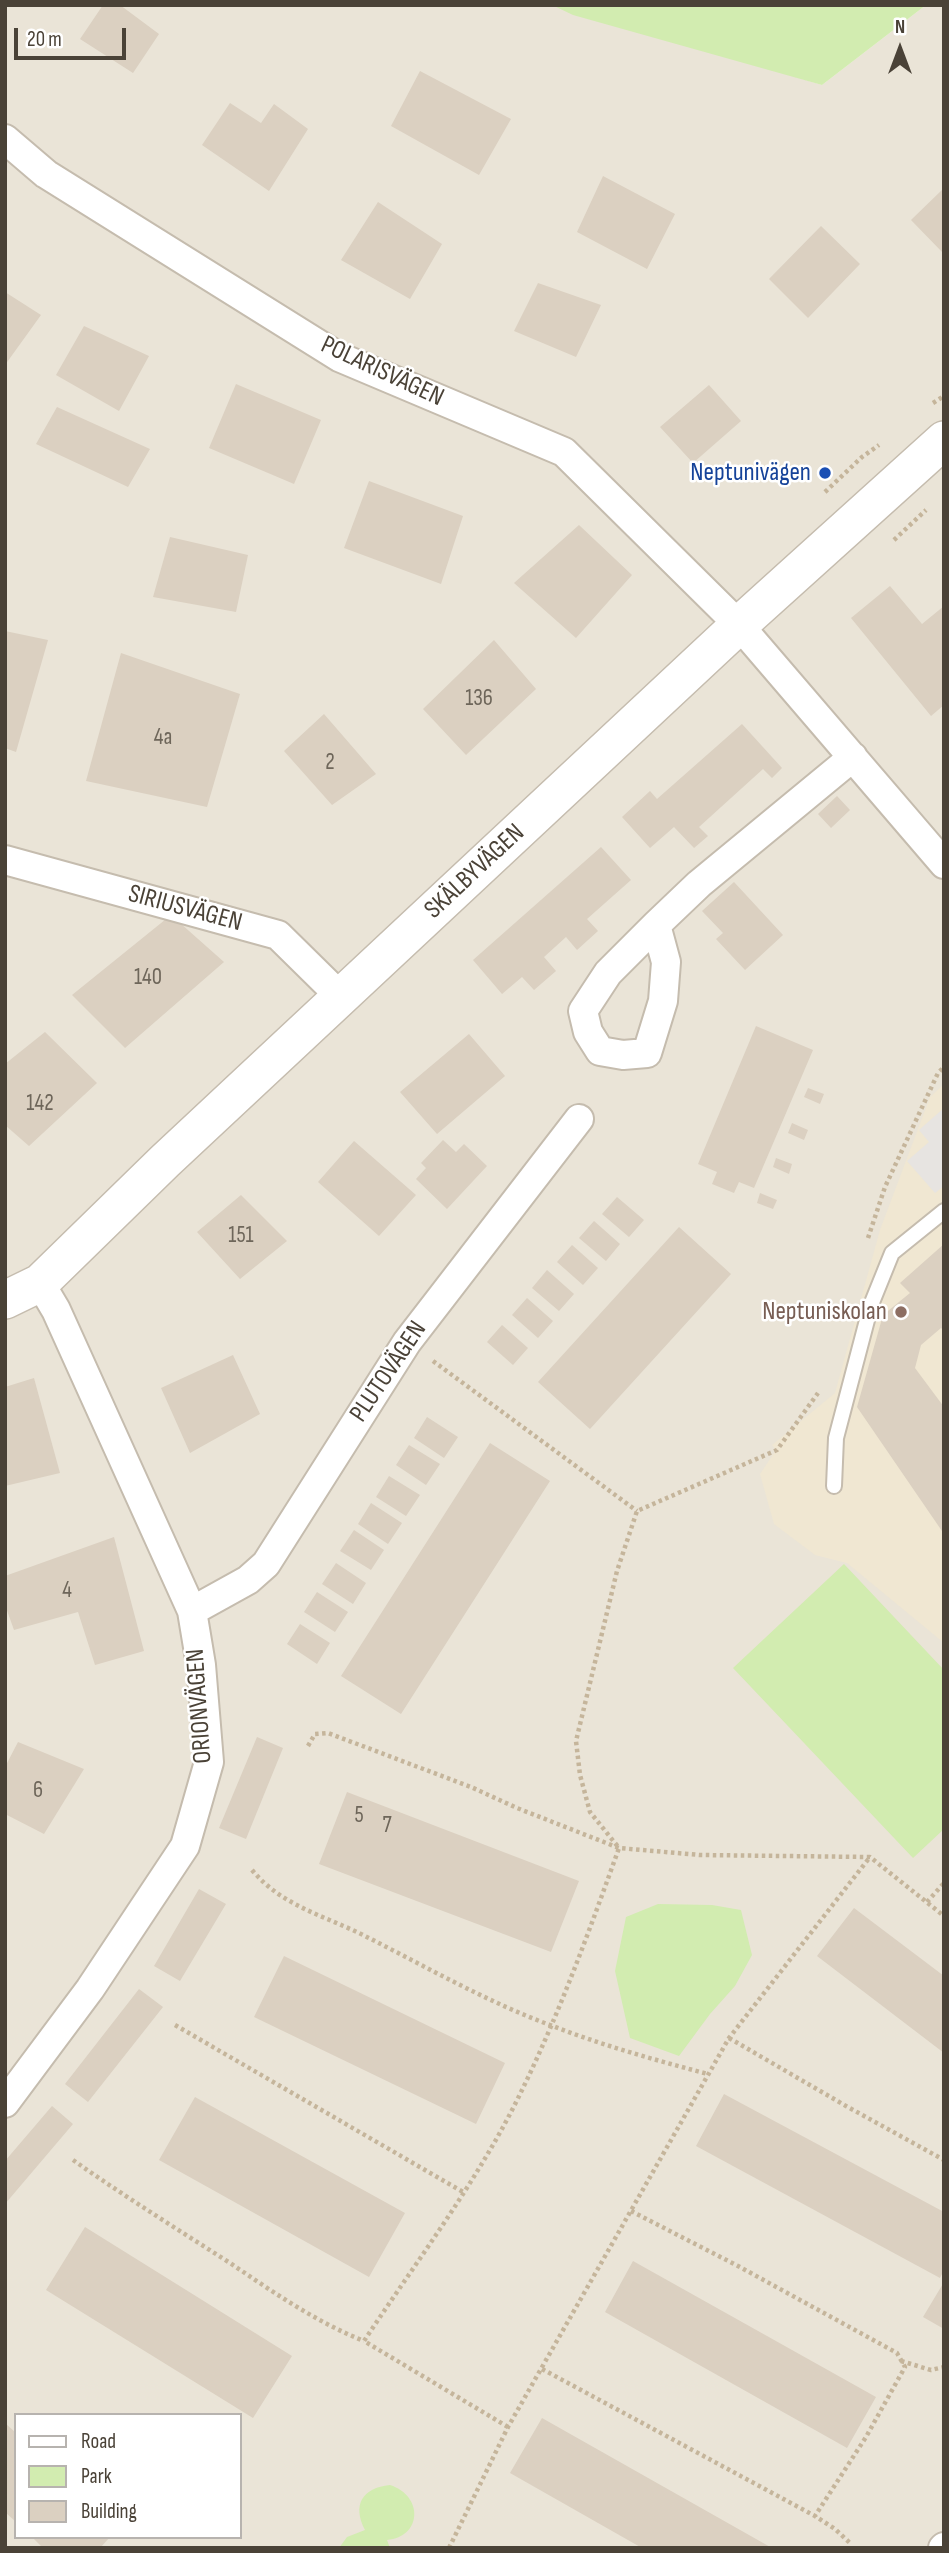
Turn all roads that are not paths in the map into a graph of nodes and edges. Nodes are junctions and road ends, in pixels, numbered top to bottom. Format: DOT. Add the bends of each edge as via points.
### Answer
graph roads {
  1 [pos="5,139"];
  2 [pos="944,440"];
  3 [pos="739,625"];
  4 [pos="853,757"];
  5 [pos="5,860"];
  6 [pos="944,864"];
  7 [pos="656,925"];
  8 [pos="342,998"];
  9 [pos="579,1119"];
  10 [pos="944,1211"];
  11 [pos="40,1283"];
  12 [pos="5,1300"];
  13 [pos="834,1486"];
  14 [pos="192,1611"];
  15 [pos="5,2103"];
  1 -- 3 [label="street, POLARISVÄGEN" via="46,174 339,357 564,452"];
  2 -- 3 [label="street, SKÄLBYVÄGEN"];
  3 -- 4 [label="street"];
  3 -- 8 [label="street, SKÄLBYVÄGEN"];
  4 -- 6 [label="street"];
  4 -- 7 [label="street"];
  5 -- 8 [label="street, SIRIUSVÄGEN" via="278,935"];
  8 -- 11 [label="street, SKÄLBYVÄGEN"];
  9 -- 14 [label="street, PLUTOVÄGEN" via="407,1342 266,1563 248,1580"];
  10 -- 13 [label="lane" via="892,1253 872,1305 836,1438"];
  11 -- 12 [label="street, SKÄLBYVÄGEN"];
  11 -- 14 [label="street, ORIONVÄGEN"];
  14 -- 15 [label="street, ORIONVÄGEN" via="209,1762 185,1846 90,1989"];
}
